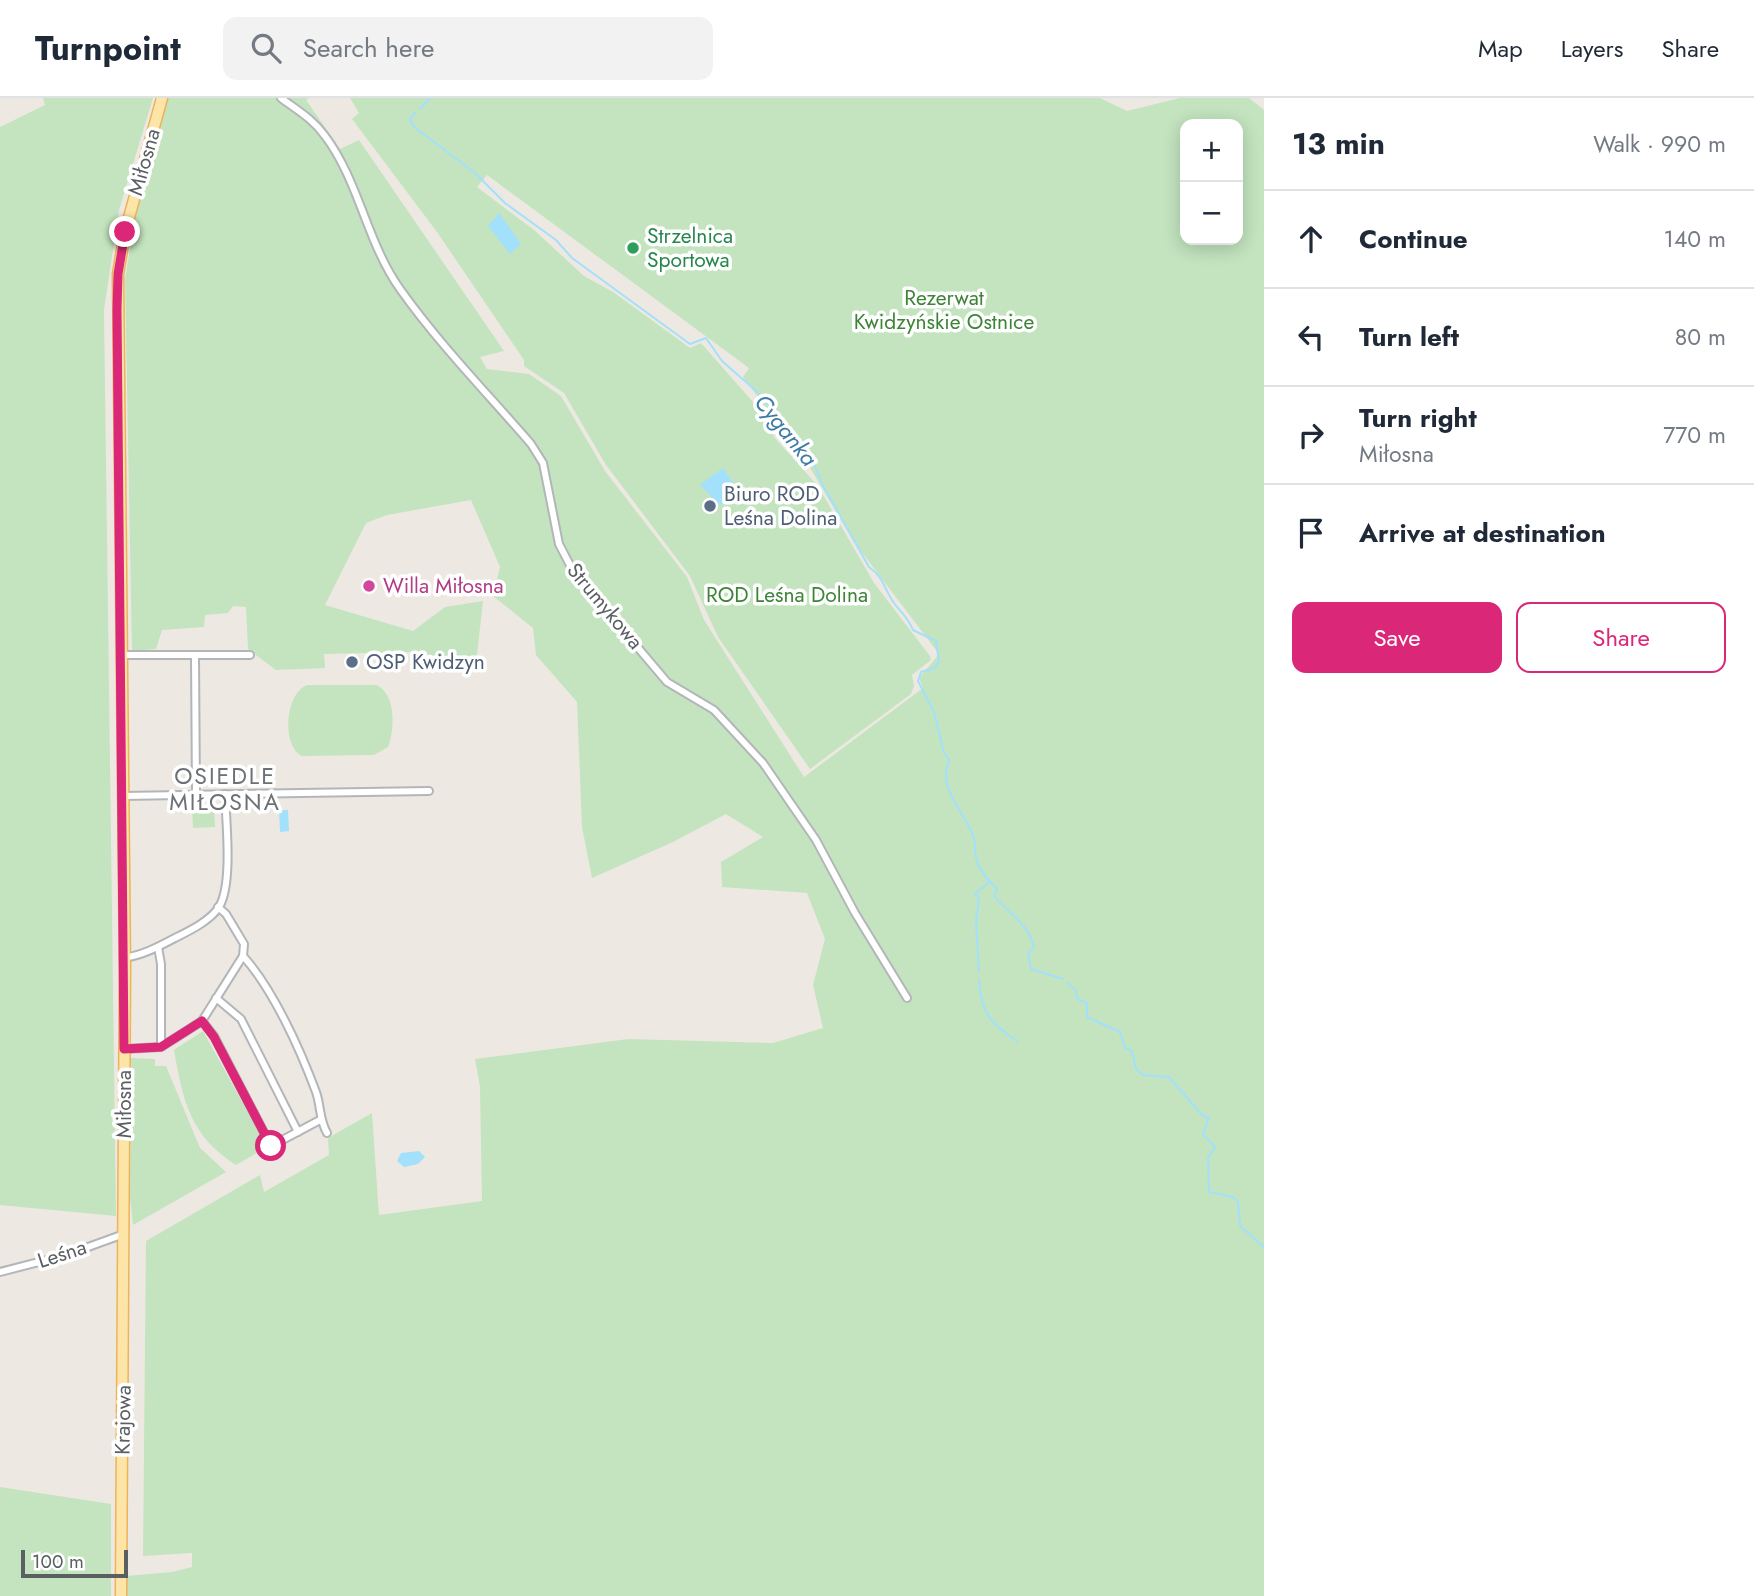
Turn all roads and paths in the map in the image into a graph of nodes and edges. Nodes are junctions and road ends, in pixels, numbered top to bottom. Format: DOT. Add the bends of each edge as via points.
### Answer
graph roads {
  1 [pos="162,98"];
  2 [pos="281,98"];
  3 [pos="121,655"];
  4 [pos="250,655"];
  5 [pos="195,656"];
  6 [pos="429,791"];
  7 [pos="196,794"];
  8 [pos="225,794"];
  9 [pos="123,796"];
  10 [pos="218,907"];
  11 [pos="158,947"];
  12 [pos="243,957"];
  13 [pos="124,958"];
  14 [pos="216,998"];
  15 [pos="907,998"];
  16 [pos="202,1021"];
  17 [pos="161,1047"];
  18 [pos="124,1049"];
  19 [pos="320,1120"];
  20 [pos="298,1132"];
  21 [pos="327,1133"];
  22 [pos="124,1239"];
  23 [pos="0,1272"];
  24 [pos="121,1596"];
  1 -- 3 [label="main road, Miłosna" via="118,274"];
  2 -- 15 [label="street, Strumykowa" via="326,136 399,288 543,463 559,544 573,571 667,682 714,710 763,763 816,840"];
  3 -- 5 [label="street"];
  3 -- 9 [label="main road, Miłosna"];
  4 -- 5 [label="street"];
  5 -- 7 [label="street"];
  6 -- 8 [label="street"];
  7 -- 8 [label="street"];
  7 -- 9 [label="street"];
  8 -- 10 [label="street" via="225,869"];
  9 -- 13 [label="main road, Miłosna"];
  10 -- 11 [label="street" via="195,927"];
  10 -- 12 [label="street" via="244,944"];
  11 -- 13 [label="street"];
  11 -- 17 [label="street"];
  12 -- 14 [label="street"];
  12 -- 19 [label="street" via="257,972 302,1060 317,1095"];
  13 -- 18 [label="main road, Miłosna"];
  14 -- 16 [label="street"];
  14 -- 20 [label="street" via="241,1019"];
  16 -- 17 [label="street"];
  16 -- 20 [label="street" via="271,1146"];
  17 -- 18 [label="street"];
  18 -- 22 [label="main road, Miłosna"];
  19 -- 20 [label="street"];
  19 -- 21 [label="street"];
  22 -- 23 [label="street, Leśna"];
  22 -- 24 [label="main road, Krajowa"];
}
